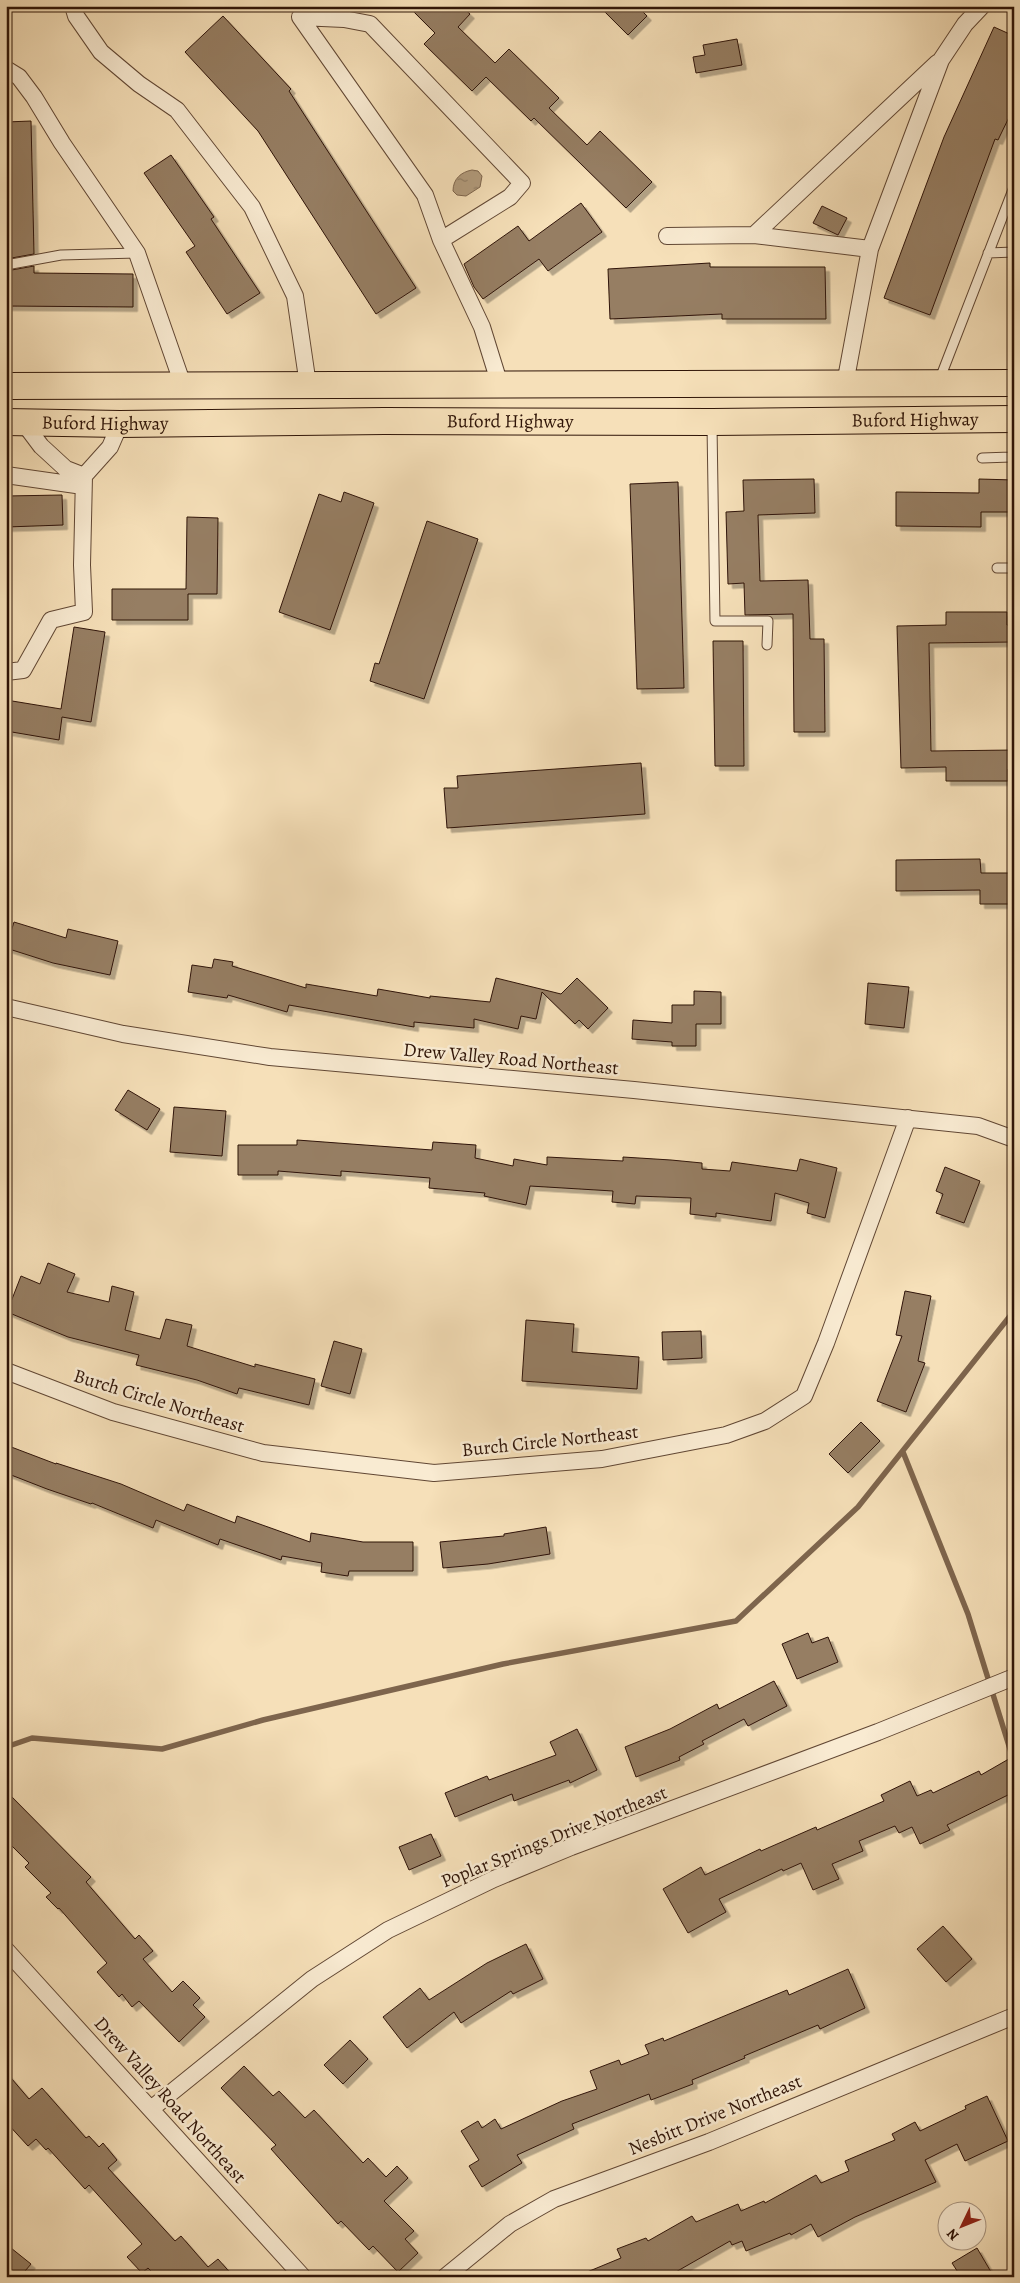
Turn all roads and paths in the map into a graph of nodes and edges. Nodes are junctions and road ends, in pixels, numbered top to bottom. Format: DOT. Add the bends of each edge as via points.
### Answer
graph roads {
  1 [pos="73,6"];
  2 [pos="982,6"];
  3 [pos="941,60"];
  4 [pos="6,69"];
  5 [pos="1014,187"];
  6 [pos="754,235"];
  7 [pos="667,236"];
  8 [pos="441,240"];
  9 [pos="870,249"];
  10 [pos="1014,252"];
  11 [pos="138,253"];
  12 [pos="988,253"];
  13 [pos="6,265"];
  14 [pos="1014,383"];
  15 [pos="845,384"];
  16 [pos="938,384"];
  17 [pos="183,385"];
  18 [pos="308,385"];
  19 [pos="500,385"];
  20 [pos="6,386"];
  21 [pos="1014,419"];
  22 [pos="15,422"];
  23 [pos="712,422"];
  24 [pos="120,424"];
  25 [pos="1014,455"];
  26 [pos="982,458"];
  27 [pos="6,475"];
  28 [pos="84,481"];
  29 [pos="997,568"];
  30 [pos="1014,568"];
  31 [pos="767,645"];
  32 [pos="6,672"];
  33 [pos="6,1007"];
  34 [pos="908,1118"];
  35 [pos="1014,1139"];
  36 [pos="6,1371"];
  37 [pos="1014,1677"];
  38 [pos="6,1950"];
  39 [pos="1014,2016"];
  40 [pos="151,2108"];
  41 [pos="303,2277"];
  42 [pos="445,2277"];
  1 -- 18 [label="street" via="76,16 101,52 177,110 252,206 296,296"];
  2 -- 3 [label="street" via="965,24"];
  3 -- 6 [label="street"];
  3 -- 9 [label="street"];
  4 -- 11 [label="street" via="19,77 34,97"];
  5 -- 12 [label="lane"];
  6 -- 7 [label="street"];
  6 -- 9 [label="street"];
  8 -- 8 [label="street" via="425,195 300,18 344,18 370,24 522,183 510,197"];
  8 -- 19 [label="street" via="482,327"];
  9 -- 15 [label="street"];
  10 -- 12 [label="lane"];
  11 -- 13 [label="lane" via="61,255"];
  11 -- 17 [label="street"];
  12 -- 16 [label="lane"];
  14 -- 16 [label="main road, Buford Highway"];
  15 -- 16 [label="main road, Buford Highway"];
  15 -- 19 [label="main road, Buford Highway"];
  17 -- 18 [label="main road, Buford Highway"];
  17 -- 20 [label="main road, Buford Highway"];
  18 -- 19 [label="main road, Buford Highway"];
  21 -- 23 [label="main road, Buford Highway"];
  22 -- 24 [label="main road, Buford Highway"];
  22 -- 28 [label="street" via="66,469"];
  23 -- 24 [label="main road, Buford Highway"];
  23 -- 31 [label="lane" via="715,621 768,621"];
  24 -- 28 [label="street" via="110,447"];
  25 -- 26 [label="lane"];
  27 -- 28 [label="street"];
  28 -- 32 [label="street" via="84,612 52,620 23,670"];
  29 -- 30 [label="lane"];
  33 -- 34 [label="street, Drew Valley Road Northeast" via="123,1034 270,1057"];
  34 -- 35 [label="street, Drew Valley Road Northeast" via="978,1126"];
  34 -- 36 [label="street, Burch Circle Northeast" via="804,1396 765,1421 726,1434 602,1459 434,1473 263,1453 113,1412"];
  37 -- 40 [label="street, Poplar Springs Drive Northeast" via="878,1732 571,1847 494,1879 388,1930 312,1980"];
  38 -- 40 [label="street, Drew Valley Road Northeast"];
  39 -- 42 [label="street, Nesbitt Drive Northeast" via="709,2142 554,2200 510,2224"];
  40 -- 41 [label="street, Drew Valley Road Northeast"];
}
